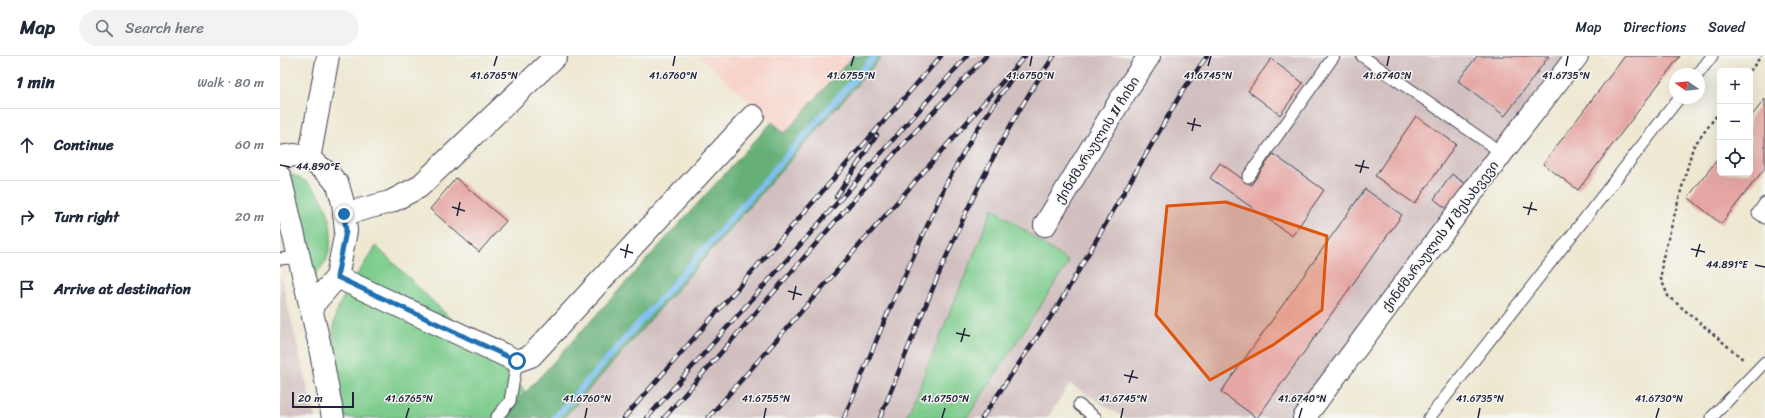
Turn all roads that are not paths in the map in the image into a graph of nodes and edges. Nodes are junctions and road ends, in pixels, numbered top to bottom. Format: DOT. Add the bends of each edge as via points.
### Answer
graph roads {
  1 [pos="328,56"];
  2 [pos="556,56"];
  3 [pos="1149,56"];
  4 [pos="1334,56"];
  5 [pos="1362,56"];
  6 [pos="1577,56"];
  7 [pos="1712,56"];
  8 [pos="1703,68"];
  9 [pos="1675,104"];
  10 [pos="753,116"];
  11 [pos="1502,154"];
  12 [pos="280,157"];
  13 [pos="309,159"];
  14 [pos="1248,176"];
  15 [pos="280,177"];
  16 [pos="1765,203"];
  17 [pos="344,214"];
  18 [pos="1765,218"];
  19 [pos="1045,225"];
  20 [pos="289,258"];
  21 [pos="337,277"];
  22 [pos="311,307"];
  23 [pos="517,361"];
  24 [pos="1765,362"];
  25 [pos="1079,405"];
  26 [pos="333,418"];
  27 [pos="496,418"];
  28 [pos="1096,418"];
  29 [pos="1304,418"];
  30 [pos="1429,418"];
  31 [pos="1711,418"];
  1 -- 13 [label="street"];
  2 -- 17 [label="street" via="419,187 390,202"];
  3 -- 19 [label="street, ქინძმარაულის II ჩიხი"];
  4 -- 14 [label="lane"];
  5 -- 11 [label="lane"];
  6 -- 11 [label="street, ქინძმარაულის II შესახვევი"];
  7 -- 8 [label="lane"];
  9 -- 30 [label="lane"];
  10 -- 23 [label="street" via="531,356"];
  11 -- 29 [label="street, ქინძმარაულის II შესახვევი"];
  12 -- 13 [label="street" via="294,155"];
  13 -- 17 [label="street" via="328,173 338,185"];
  15 -- 20 [label="street"];
  16 -- 18 [label="lane" via="1758,213"];
  17 -- 21 [label="street" via="346,231"];
  20 -- 22 [label="street"];
  21 -- 22 [label="street"];
  21 -- 23 [label="street"];
  22 -- 26 [label="street"];
  23 -- 27 [label="lane" via="510,401"];
  24 -- 31 [label="lane"];
  25 -- 28 [label="lane"];
}
